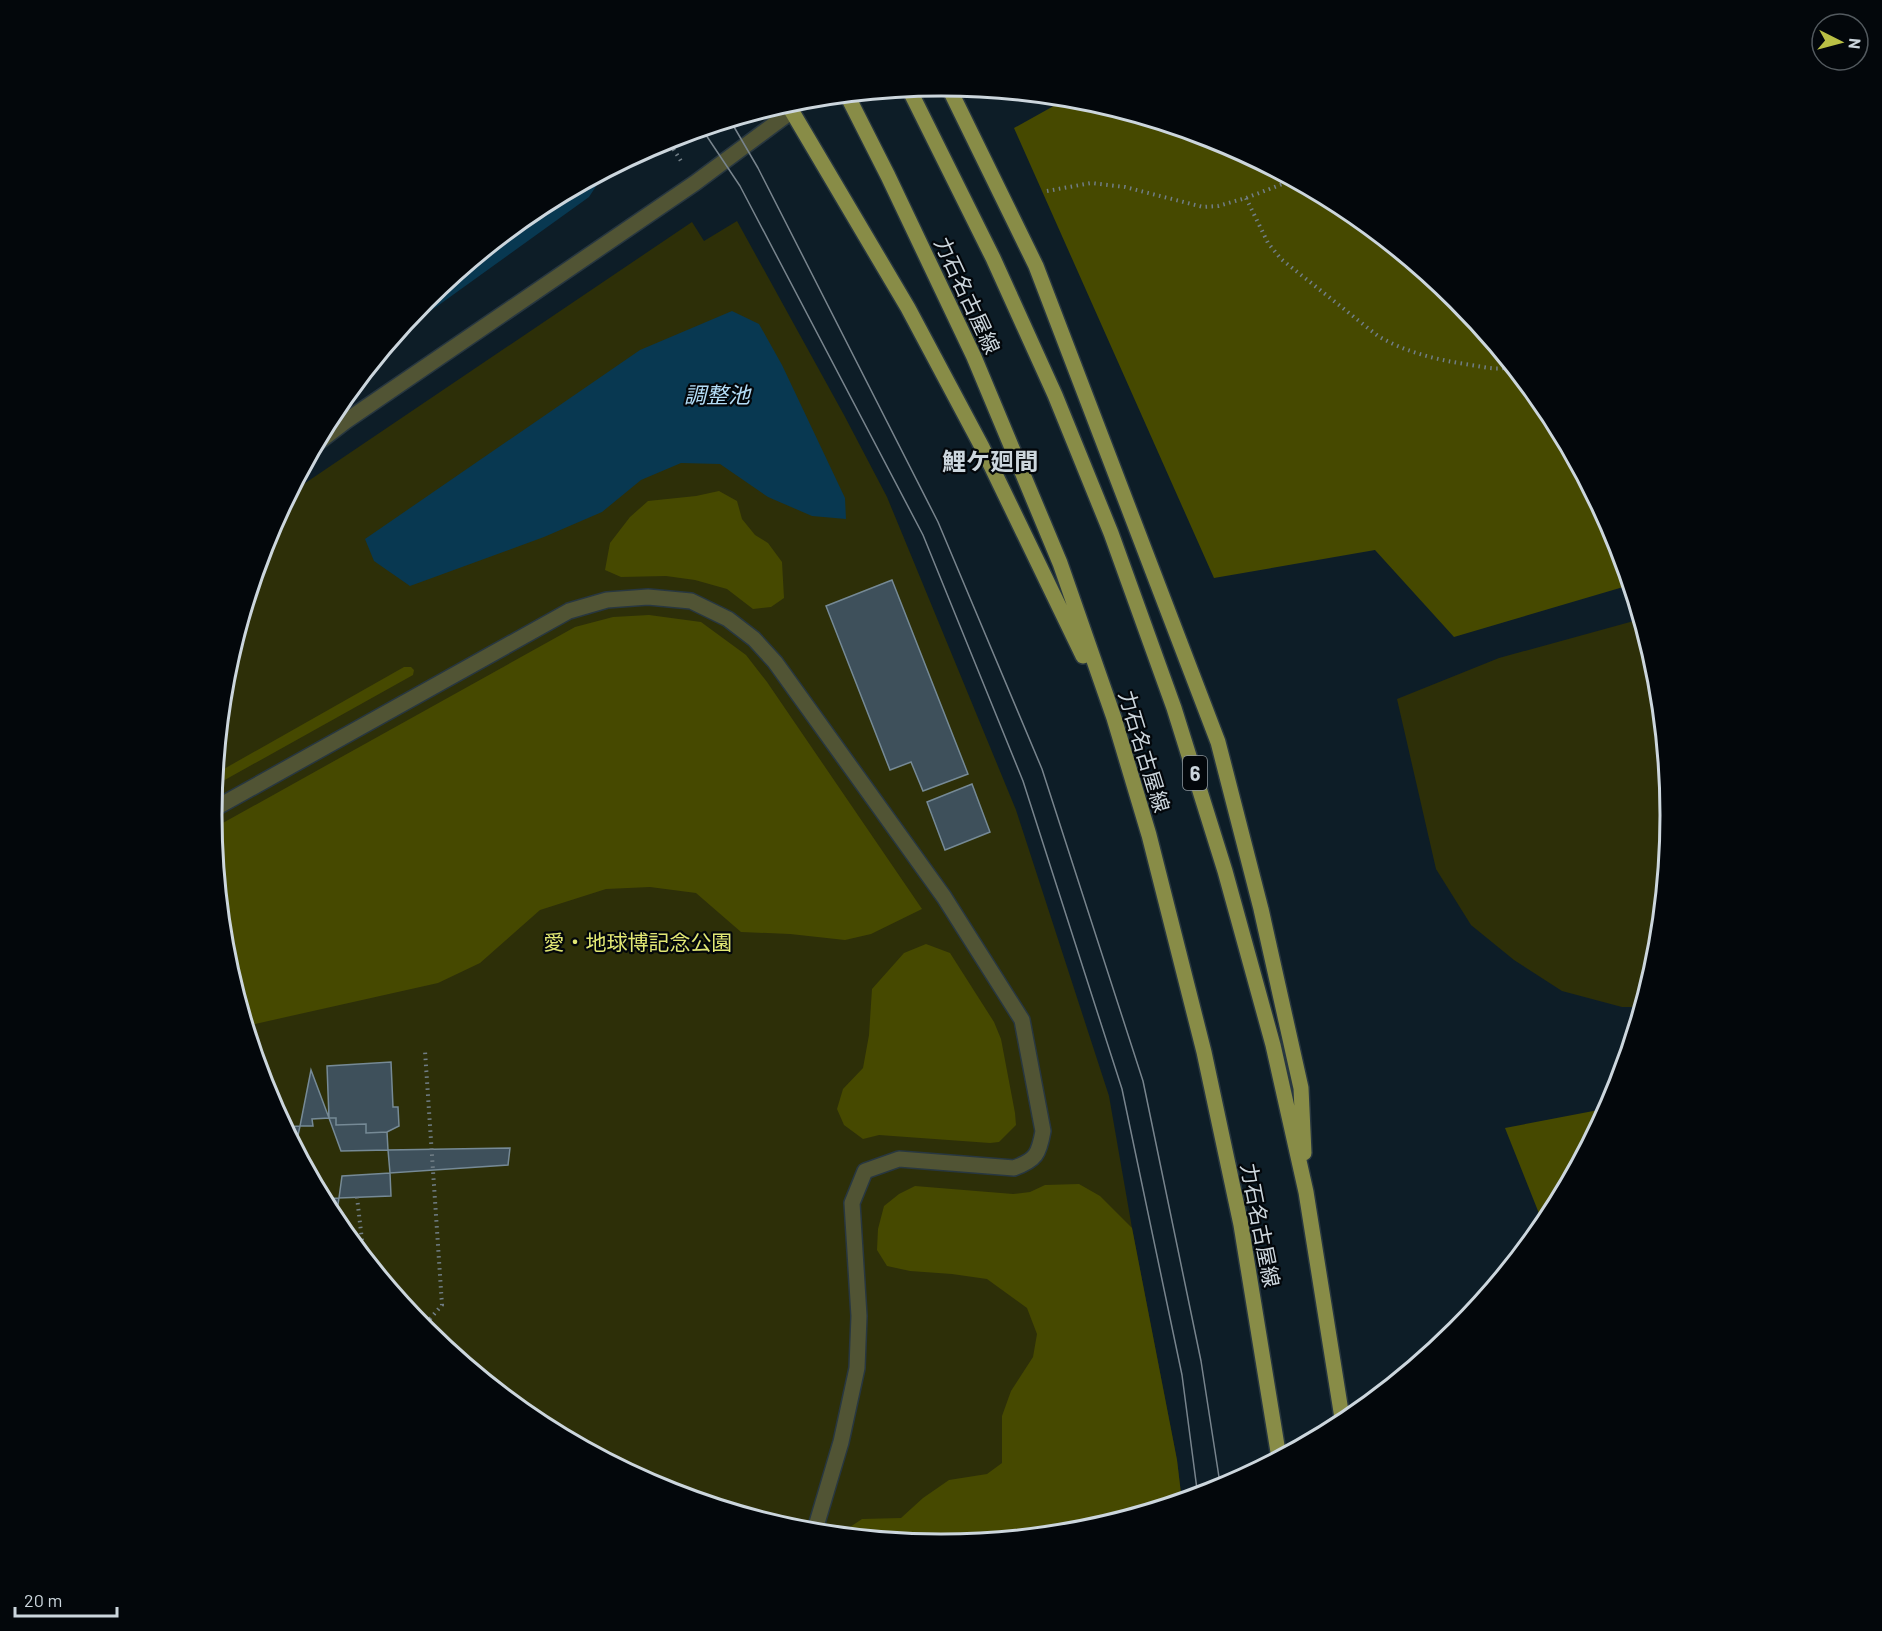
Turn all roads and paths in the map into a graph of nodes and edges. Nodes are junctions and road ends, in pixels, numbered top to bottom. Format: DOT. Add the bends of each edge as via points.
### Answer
graph roads {
  1 [pos="913,97"];
  2 [pos="953,97"];
  3 [pos="850,102"];
  4 [pos="793,112"];
  5 [pos="780,115"];
  6 [pos="1284,183"];
  7 [pos="1047,190"];
  8 [pos="1246,198"];
  9 [pos="1505,369"];
  10 [pos="343,416"];
  11 [pos="346,421"];
  12 [pos="334,430"];
  13 [pos="1113,718"];
  14 [pos="222,804"];
  15 [pos="425,1051"];
  16 [pos="1306,1192"];
  17 [pos="357,1197"];
  18 [pos="362,1243"];
  19 [pos="429,1320"];
  20 [pos="1341,1414"];
  21 [pos="1279,1451"];
  22 [pos="817,1524"];
  1 -- 16 [label="main road, 力石名古屋線 / 6" via="998,268 1055,395 1174,708 1273,1045"];
  2 -- 16 [label="main road, 6" via="1036,266 1218,742 1301,1088"];
  3 -- 13 [label="main road, 力石名古屋線" via="974,357 1060,563"];
  4 -- 13 [label="main road" via="908,308 982,447"];
  5 -- 11 [label="street" via="695,183"];
  6 -- 8 [label="path"];
  7 -- 8 [label="path" via="1091,183 1125,187 1203,207"];
  8 -- 9 [label="path" via="1268,243 1281,259 1378,336 1395,346 1440,360"];
  10 -- 11 [label="street"];
  11 -- 12 [label="street"];
  13 -- 21 [label="main road, 力石名古屋線" via="1149,835 1204,1052 1241,1225"];
  14 -- 22 [label="street" via="568,611 606,600 648,597 692,602 728,619 775,662 944,897 1022,1020 1043,1131 1040,1148 1030,1162 1014,1168 899,1160 865,1171 852,1203 859,1316 857,1368 841,1442"];
  15 -- 19 [label="path" via="442,1305"];
  16 -- 20 [label="main road, 力石名古屋線 / 6"];
  17 -- 18 [label="path"];
}
